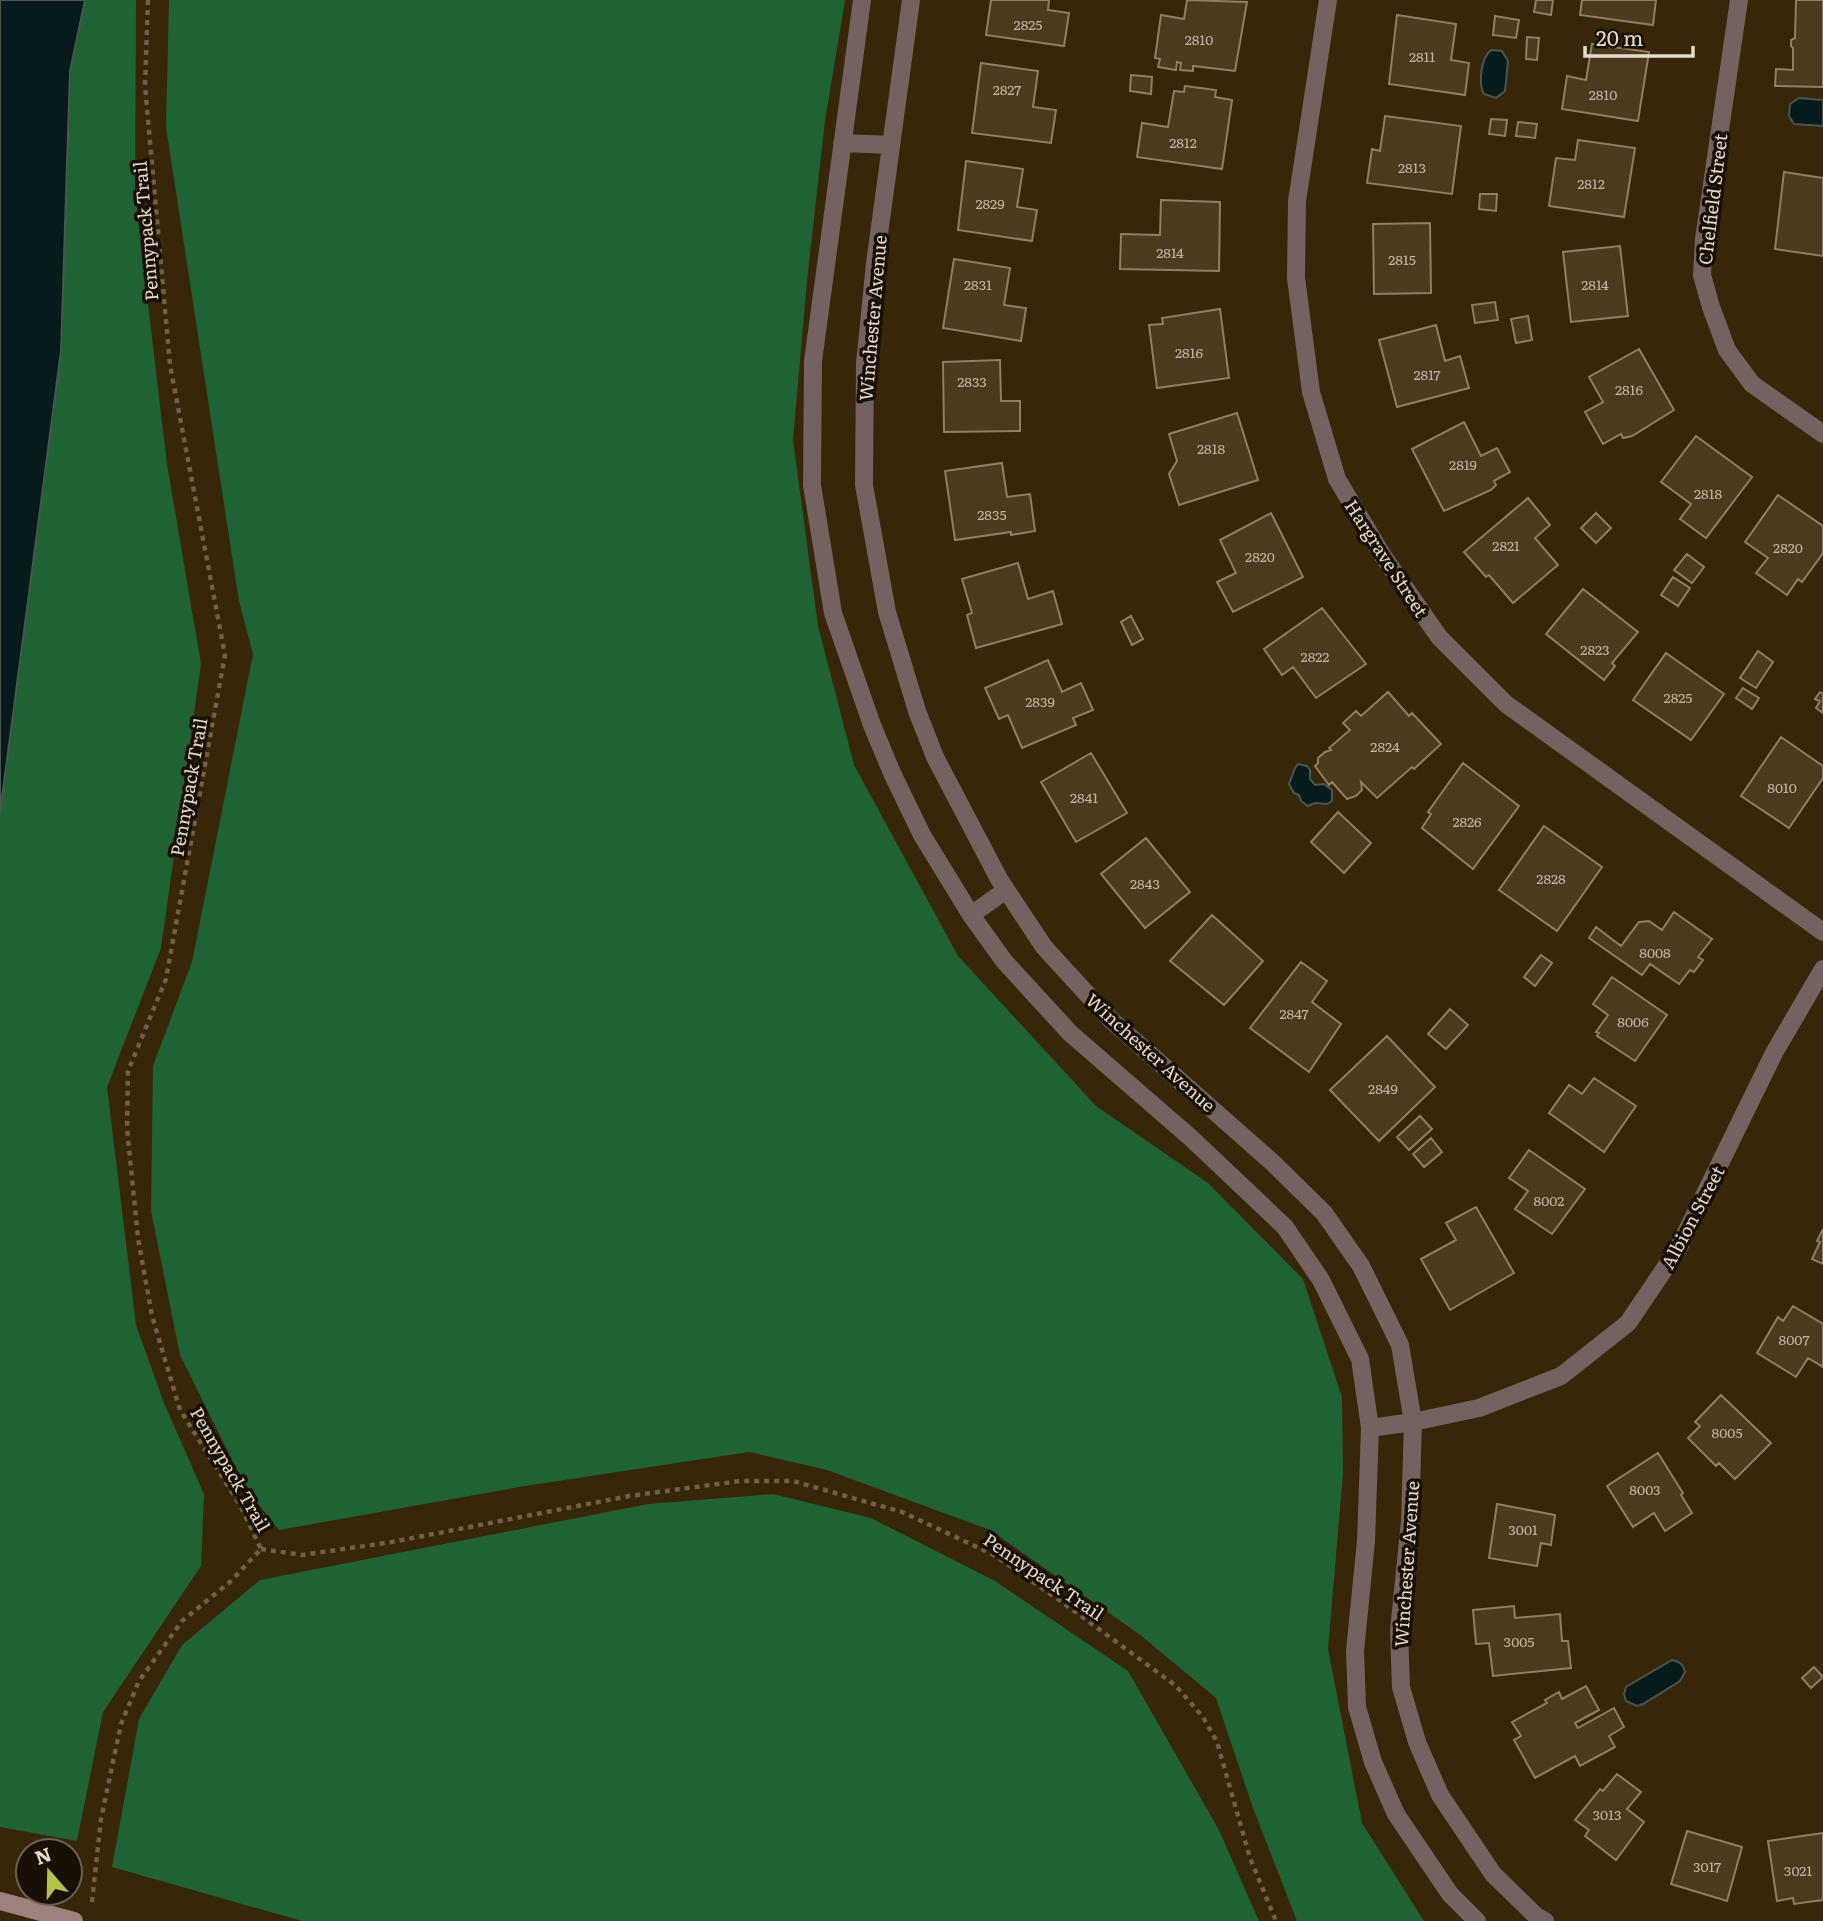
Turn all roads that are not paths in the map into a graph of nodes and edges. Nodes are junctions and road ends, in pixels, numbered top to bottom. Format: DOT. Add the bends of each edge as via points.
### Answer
graph roads {
  1 [pos="862,0"];
  2 [pos="911,0"];
  3 [pos="1328,0"];
  4 [pos="1739,0"];
  5 [pos="842,143"];
  6 [pos="891,145"];
  7 [pos="1823,434"];
  8 [pos="1006,890"];
  9 [pos="971,915"];
  10 [pos="1823,932"];
  11 [pos="1823,969"];
  12 [pos="1412,1422"];
  13 [pos="1370,1428"];
  14 [pos="0,1901"];
  15 [pos="74,1921"];
  16 [pos="1477,1921"];
  17 [pos="1545,1921"];
  1 -- 5 [label="street, Winchester Avenue"];
  2 -- 6 [label="street, Winchester Avenue"];
  3 -- 10 [label="street, Hargrave Street" via="1297,201 1296,278 1311,392 1337,478 1439,638 1506,704"];
  4 -- 7 [label="street, Chelfield Street" via="1702,275 1727,350 1752,384"];
  5 -- 6 [label="street"];
  5 -- 9 [label="street, Winchester Avenue" via="813,361 812,485 829,587 838,625 892,773 922,835"];
  6 -- 8 [label="street, Winchester Avenue" via="865,364 864,485 887,612 917,711 935,757"];
  8 -- 9 [label="street"];
  8 -- 12 [label="street, Winchester Avenue" via="1044,947 1110,1019 1324,1213 1360,1266 1400,1345"];
  9 -- 13 [label="street, Winchester Avenue" via="1004,961 1070,1033 1285,1227 1321,1280 1360,1359"];
  11 -- 12 [label="street, Albion Street" via="1774,1053 1678,1249 1628,1324 1561,1376 1479,1408"];
  12 -- 13 [label="street, Albion Street"];
  12 -- 17 [label="street, Winchester Avenue" via="1410,1521 1399,1631 1401,1687 1416,1742 1440,1795 1493,1874"];
  13 -- 16 [label="street, Winchester Avenue" via="1366,1541 1355,1651 1357,1707 1373,1762 1396,1814 1450,1894"];
  14 -- 15 [label="main road"];
}
